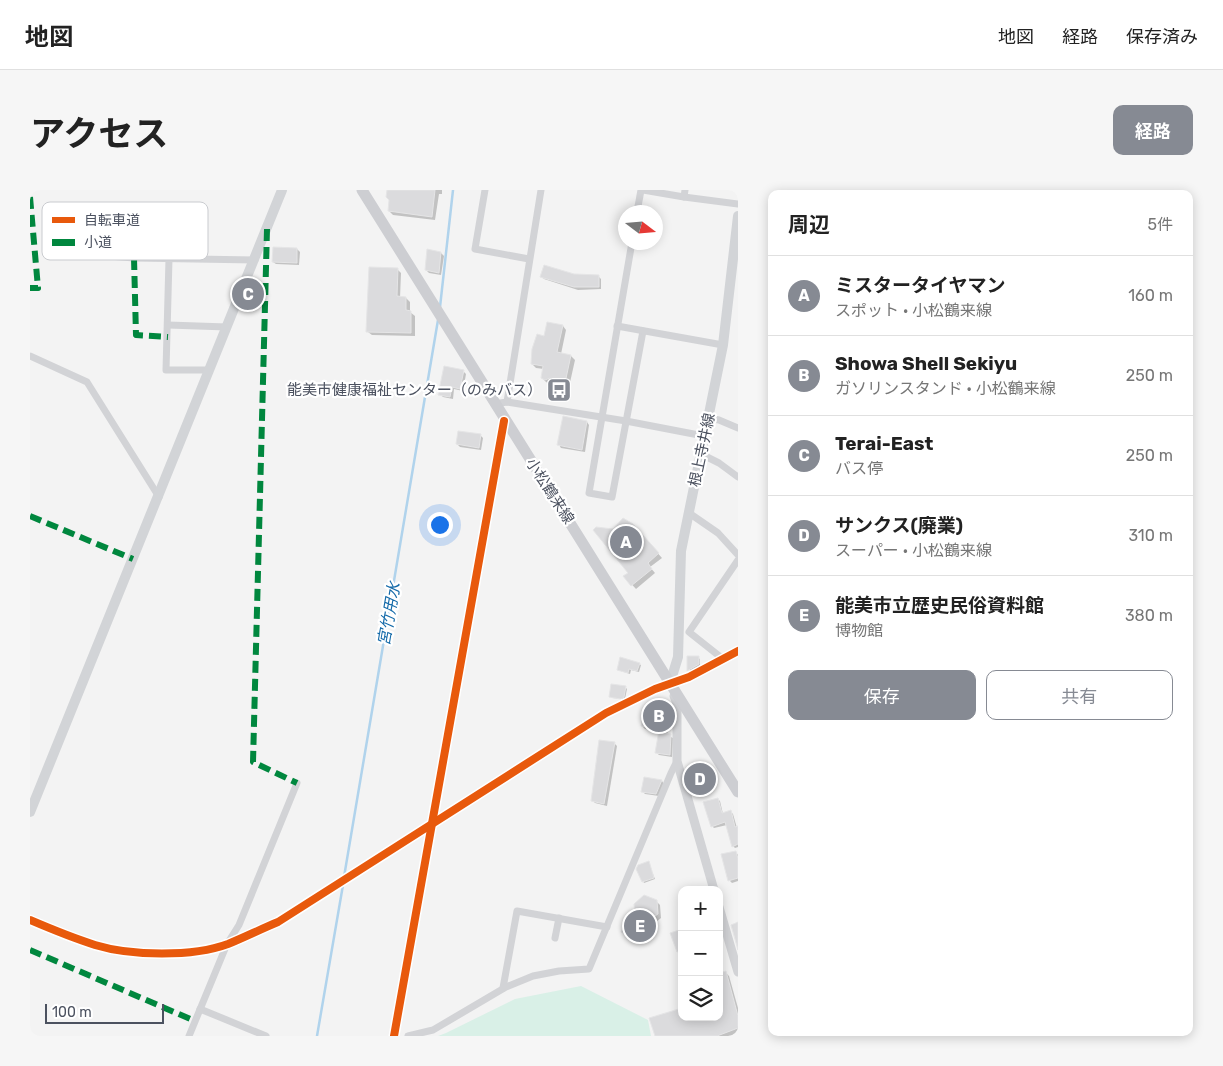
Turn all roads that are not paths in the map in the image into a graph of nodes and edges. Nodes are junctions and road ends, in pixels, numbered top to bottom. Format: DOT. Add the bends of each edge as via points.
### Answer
graph roads {
  1 [pos="282,190"];
  2 [pos="362,190"];
  3 [pos="485,190"];
  4 [pos="541,190"];
  5 [pos="642,190"];
  6 [pos="684,194"];
  7 [pos="738,204"];
  8 [pos="639,205"];
  9 [pos="738,216"];
  10 [pos="631,250"];
  11 [pos="208,259"];
  12 [pos="529,259"];
  13 [pos="169,260"];
  14 [pos="254,260"];
  15 [pos="168,325"];
  16 [pos="617,326"];
  17 [pos="227,327"];
  18 [pos="643,331"];
  19 [pos="722,345"];
  20 [pos="30,356"];
  21 [pos="210,370"];
  22 [pos="507,402"];
  23 [pos="494,404"];
  24 [pos="603,418"];
  25 [pos="709,418"];
  26 [pos="504,421"];
  27 [pos="626,421"];
  28 [pos="738,428"];
  29 [pos="704,436"];
  30 [pos="701,454"];
  31 [pos="738,477"];
  32 [pos="159,497"];
  33 [pos="689,513"];
  34 [pos="738,555"];
  35 [pos="738,560"];
  36 [pos="738,652"];
  37 [pos="723,659"];
  38 [pos="670,683"];
  39 [pos="677,761"];
  40 [pos="297,783"];
  41 [pos="738,792"];
  42 [pos="30,812"];
  43 [pos="432,824"];
  44 [pos="713,886"];
  45 [pos="559,918"];
  46 [pos="30,920"];
  47 [pos="723,921"];
  48 [pos="607,926"];
  49 [pos="556,938"];
  50 [pos="227,944"];
  51 [pos="738,972"];
  52 [pos="503,988"];
  53 [pos="200,1009"];
  54 [pos="189,1036"];
  55 [pos="266,1036"];
  56 [pos="394,1036"];
  57 [pos="408,1036"];
  1 -- 14 [label="main road"];
  2 -- 23 [label="main road, 小松鶴来線"];
  3 -- 12 [label="street" via="475,250"];
  4 -- 12 [label="street"];
  5 -- 6 [label="street"];
  5 -- 8 [label="street"];
  6 -- 7 [label="street"];
  9 -- 19 [label="main road, 根上寺井線"];
  10 -- 16 [label="street"];
  11 -- 14 [label="street"];
  12 -- 22 [label="street"];
  13 -- 15 [label="street"];
  14 -- 17 [label="main road"];
  15 -- 17 [label="street"];
  15 -- 21 [label="street" via="166,370"];
  16 -- 18 [label="street"];
  16 -- 24 [label="street"];
  17 -- 21 [label="main road"];
  18 -- 19 [label="street"];
  18 -- 27 [label="street"];
  19 -- 25 [label="main road, 根上寺井線"];
  20 -- 32 [label="street" via="87,382"];
  21 -- 32 [label="main road"];
  22 -- 23 [label="street"];
  22 -- 24 [label="street"];
  23 -- 26 [label="main road, 小松鶴来線"];
  24 -- 27 [label="street"];
  24 -- 27 [label="street" via="589,492 612,497"];
  25 -- 28 [label="street"];
  25 -- 29 [label="main road, 根上寺井線"];
  26 -- 38 [label="main road, 小松鶴来線"];
  26 -- 43 [label="street"];
  27 -- 29 [label="street"];
  29 -- 30 [label="main road, 根上寺井線"];
  30 -- 31 [label="street"];
  30 -- 33 [label="main road, 根上寺井線"];
  32 -- 42 [label="main road"];
  33 -- 34 [label="street" via="718,533"];
  33 -- 38 [label="main road, 根上寺井線" via="681,551 678,657"];
  35 -- 37 [label="street" via="689,632"];
  36 -- 37 [label="street"];
  37 -- 38 [label="street"];
  38 -- 39 [label="street" via="677,704"];
  38 -- 41 [label="main road, 小松鶴来線"];
  38 -- 43 [label="street" via="606,713"];
  39 -- 44 [label="street"];
  39 -- 48 [label="street"];
  40 -- 50 [label="street" via="239,925"];
  43 -- 50 [label="street" via="278,922"];
  43 -- 56 [label="street"];
  45 -- 48 [label="street"];
  45 -- 49 [label="street"];
  45 -- 52 [label="street" via="516,911"];
  46 -- 50 [label="street" via="96,945 121,950 186,952"];
  47 -- 51 [label="street"];
  48 -- 52 [label="street" via="589,969 533,976"];
  50 -- 53 [label="street"];
  52 -- 57 [label="street" via="433,1030"];
  53 -- 54 [label="street"];
  53 -- 55 [label="street"];
}
